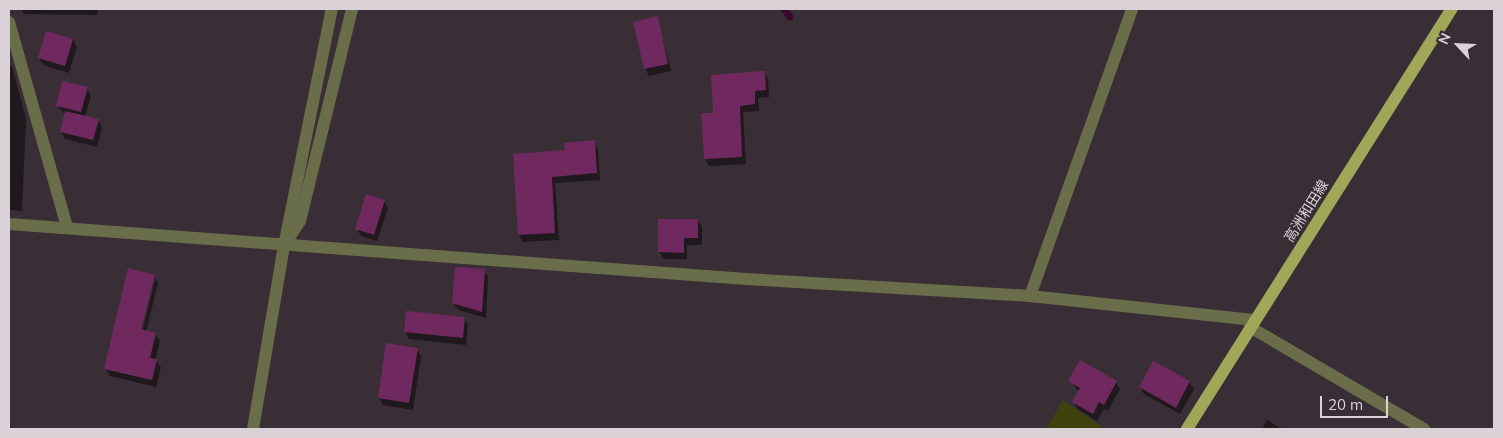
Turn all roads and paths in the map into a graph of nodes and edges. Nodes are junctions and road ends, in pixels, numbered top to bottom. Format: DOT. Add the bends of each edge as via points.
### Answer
graph roads {
  1 [pos="332,9"];
  2 [pos="352,9"];
  3 [pos="1132,9"];
  4 [pos="1452,9"];
  5 [pos="9,22"];
  6 [pos="9,224"];
  7 [pos="67,227"];
  8 [pos="284,246"];
  9 [pos="1030,296"];
  10 [pos="1252,324"];
  11 [pos="253,429"];
  12 [pos="1186,429"];
  13 [pos="1424,429"];
  1 -- 8 [label="street"];
  2 -- 8 [label="street" via="300,221"];
  3 -- 9 [label="street"];
  4 -- 10 [label="main road, 高洲和田線"];
  5 -- 7 [label="street"];
  6 -- 7 [label="street"];
  7 -- 8 [label="street"];
  8 -- 9 [label="street"];
  8 -- 11 [label="street"];
  9 -- 10 [label="street"];
  10 -- 12 [label="main road, 高洲和田線"];
  10 -- 13 [label="street"];
}
